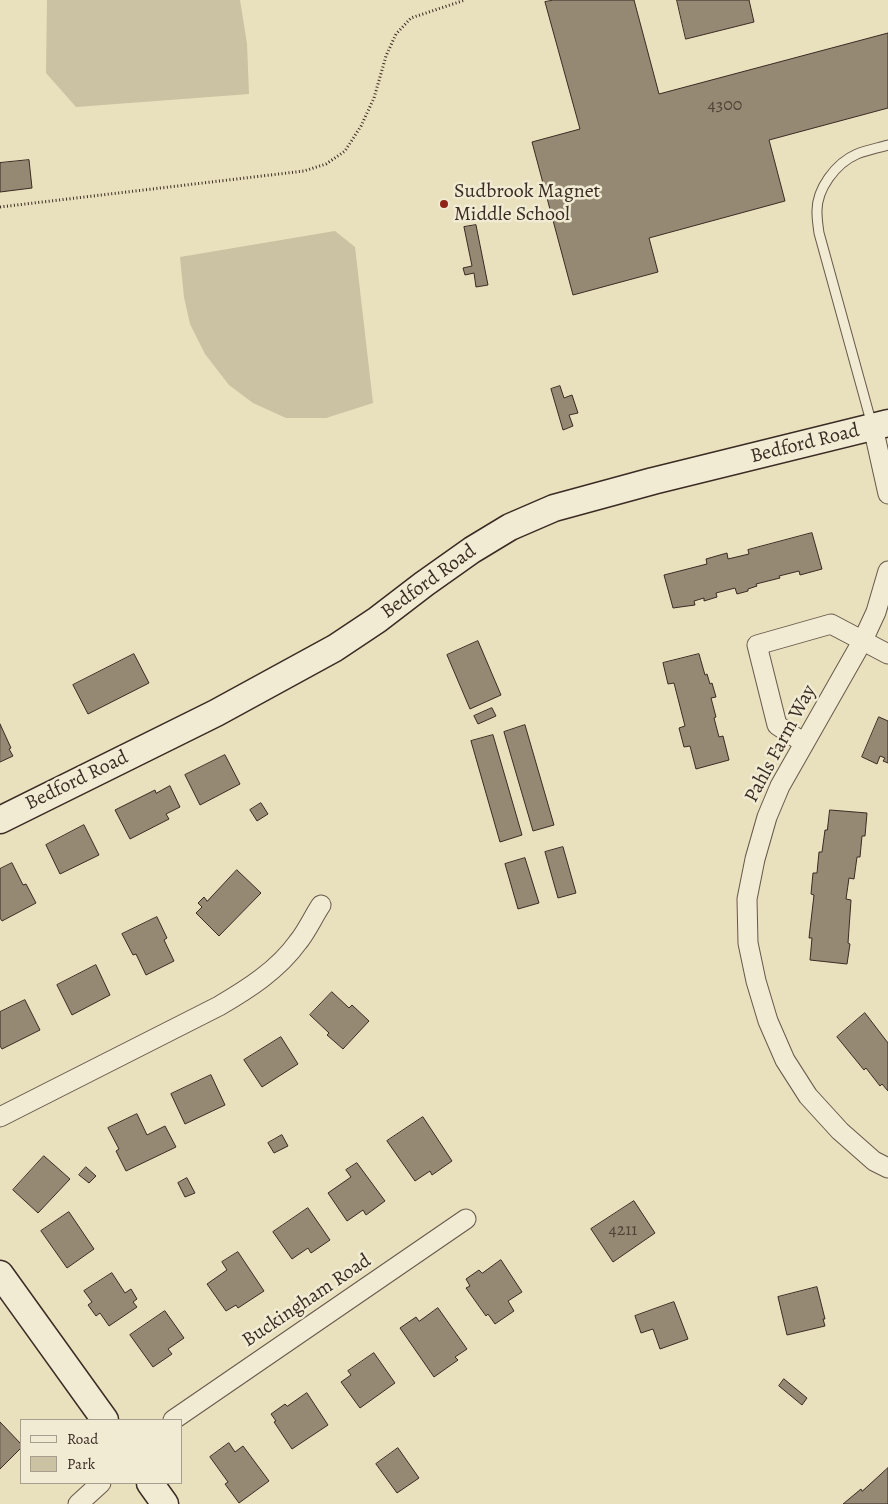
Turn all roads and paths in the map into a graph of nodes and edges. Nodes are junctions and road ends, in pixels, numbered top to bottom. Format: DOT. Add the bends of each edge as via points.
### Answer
graph roads {
  1 [pos="465,0"];
  2 [pos="888,146"];
  3 [pos="0,207"];
  4 [pos="880,425"];
  5 [pos="888,494"];
  6 [pos="888,571"];
  7 [pos="863,640"];
  8 [pos="888,654"];
  9 [pos="804,743"];
  10 [pos="0,820"];
  11 [pos="321,905"];
  12 [pos="0,1117"];
  13 [pos="888,1168"];
  14 [pos="466,1219"];
  15 [pos="0,1274"];
  16 [pos="104,1419"];
  17 [pos="174,1419"];
  18 [pos="100,1484"];
  19 [pos="151,1484"];
  20 [pos="78,1504"];
  21 [pos="165,1504"];
  1 -- 3 [label="path" via="411,18 396,34 361,126 345,151 326,164 304,171"];
  2 -- 4 [label="lane" via="857,154 842,164 820,193 816,212 819,232"];
  4 -- 5 [label="street"];
  4 -- 10 [label="street, Bedford Road" via="554,508 510,527 335,648 216,713"];
  6 -- 7 [label="street, Pahls Farm Way" via="876,612"];
  7 -- 8 [label="street"];
  7 -- 9 [label="street, Pahls Farm Way"];
  7 -- 9 [label="street" via="831,624 757,645 777,725"];
  9 -- 13 [label="street, Pahls Farm Way" via="780,786 755,859 747,899 748,943 768,1021 785,1060 808,1096 840,1131"];
  11 -- 12 [label="street" via="298,943 251,987 220,1006"];
  14 -- 17 [label="street, Buckingham Road"];
  15 -- 16 [label="street"];
  18 -- 20 [label="street"];
  19 -- 21 [label="street"];
}
